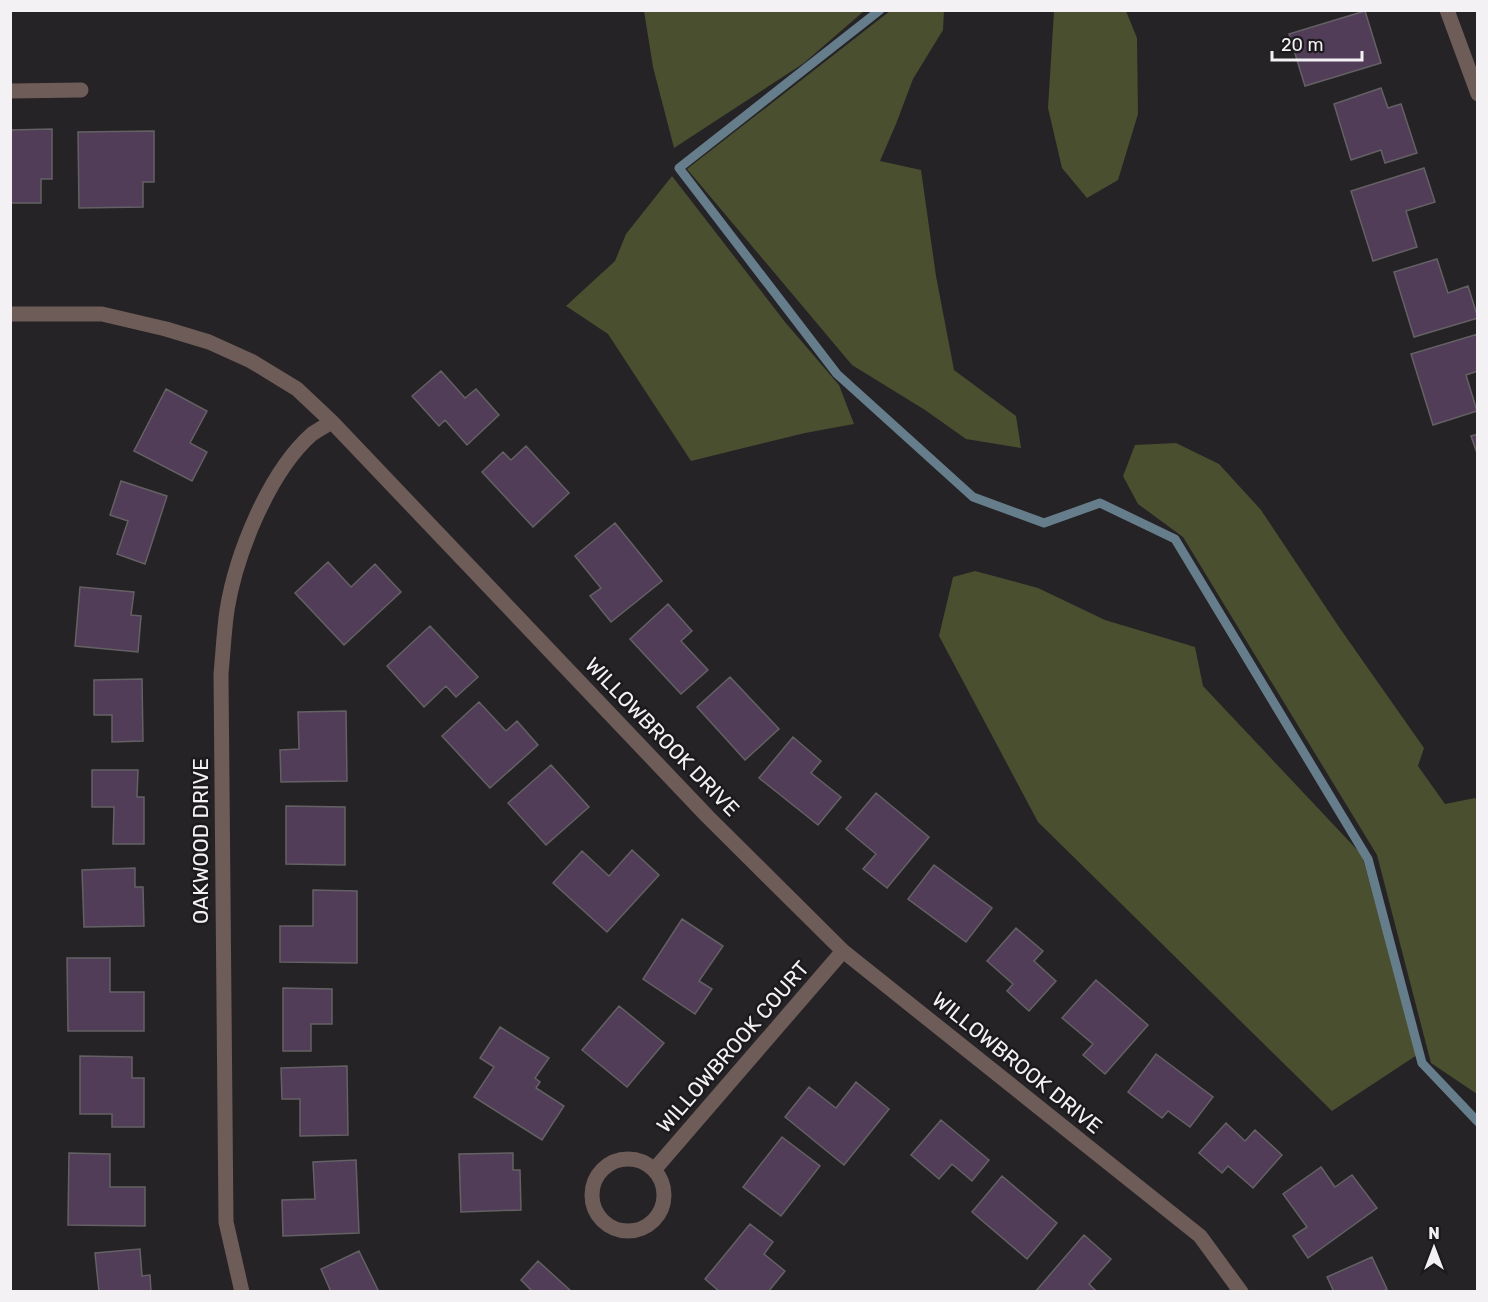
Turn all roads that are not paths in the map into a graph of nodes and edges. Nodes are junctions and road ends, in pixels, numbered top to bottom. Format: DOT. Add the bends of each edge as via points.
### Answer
graph roads {
  1 [pos="1447,10"];
  2 [pos="81,90"];
  3 [pos="10,91"];
  4 [pos="1478,94"];
  5 [pos="10,314"];
  6 [pos="332,422"];
  7 [pos="843,951"];
  8 [pos="654,1170"];
  9 [pos="242,1292"];
  10 [pos="1241,1292"];
  1 -- 4 [label="street"];
  2 -- 3 [label="street"];
  5 -- 6 [label="street, WILLOWBROOK DRIVE" via="102,314 209,342 251,361 297,389"];
  6 -- 7 [label="street, WILLOWBROOK DRIVE" via="708,817"];
  6 -- 9 [label="street, OAKWOOD DRIVE" via="313,434 293,455 270,491 243,545 227,609 221,674 226,1222"];
  7 -- 8 [label="street, WILLOWBROOK COURT"];
  7 -- 10 [label="street, WILLOWBROOK DRIVE" via="1200,1236"];
  8 -- 8 [label="street" via="633,1159 622,1159 602,1169 595,1179 592,1203 605,1223 628,1231 651,1223 663,1202 660,1179"];
}
